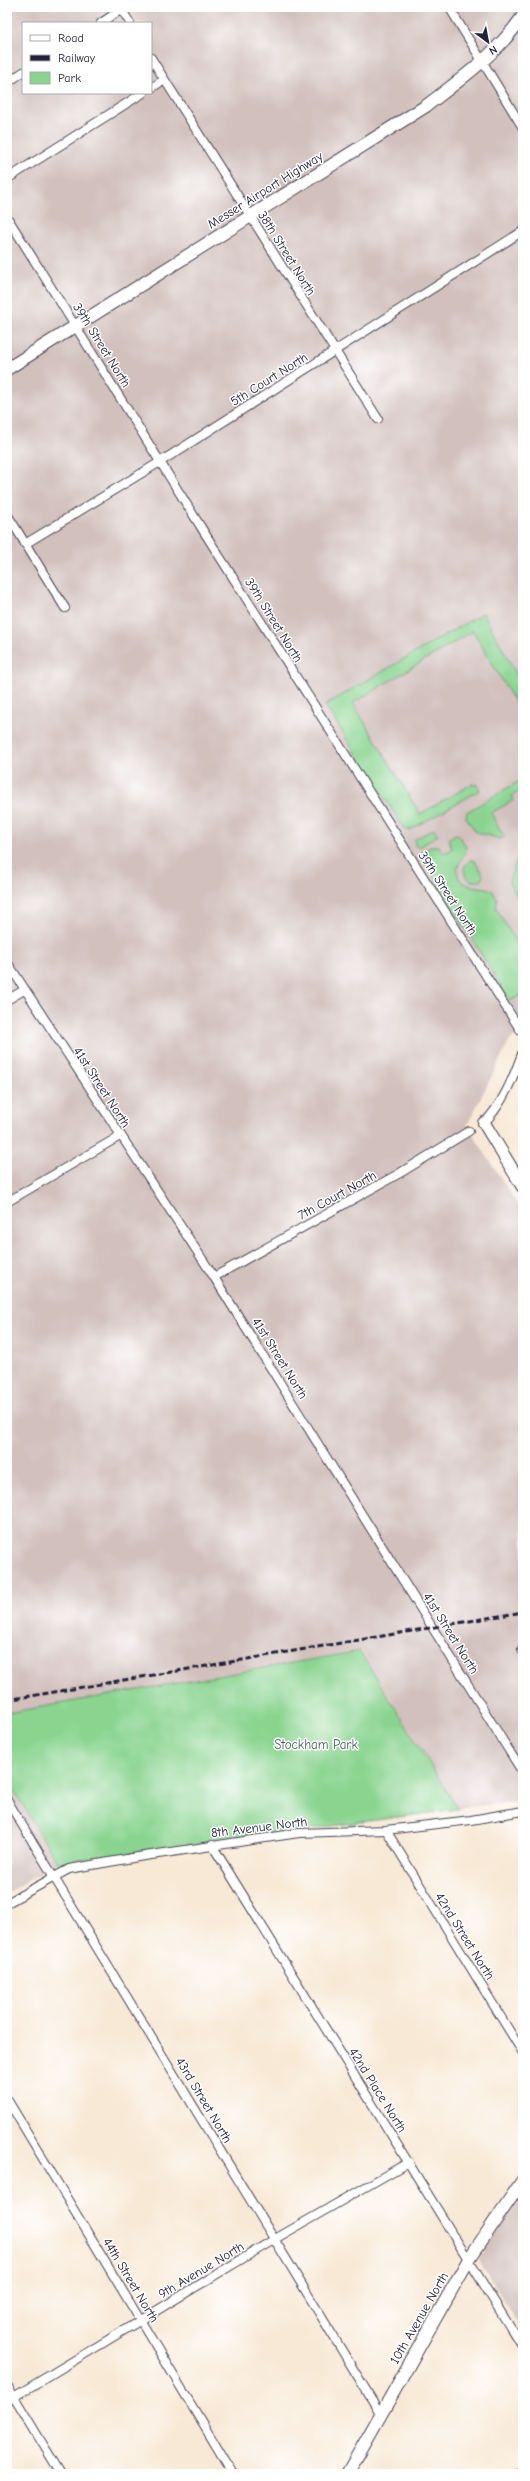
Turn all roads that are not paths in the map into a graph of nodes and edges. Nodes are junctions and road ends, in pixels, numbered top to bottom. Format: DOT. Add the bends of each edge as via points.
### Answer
graph roads {
  1 [pos="449,7"];
  2 [pos="123,8"];
  3 [pos="523,16"];
  4 [pos="102,22"];
  5 [pos="130,22"];
  6 [pos="152,60"];
  7 [pos="483,62"];
  8 [pos="22,73"];
  9 [pos="164,80"];
  10 [pos="7,82"];
  11 [pos="152,87"];
  12 [pos="141,94"];
  13 [pos="523,128"];
  14 [pos="7,179"];
  15 [pos="250,216"];
  16 [pos="7,217"];
  17 [pos="523,231"];
  18 [pos="76,326"];
  19 [pos="335,352"];
  20 [pos="7,369"];
  21 [pos="378,419"];
  22 [pos="160,462"];
  23 [pos="7,514"];
  24 [pos="25,544"];
  25 [pos="65,608"];
  26 [pos="7,962"];
  27 [pos="24,990"];
  28 [pos="7,1000"];
  29 [pos="523,1034"];
  30 [pos="523,1051"];
  31 [pos="484,1122"];
  32 [pos="469,1131"];
  33 [pos="120,1136"];
  34 [pos="523,1187"];
  35 [pos="7,1202"];
  36 [pos="214,1277"];
  37 [pos="523,1773"];
  38 [pos="7,1800"];
  39 [pos="523,1811"];
  40 [pos="386,1830"];
  41 [pos="212,1845"];
  42 [pos="54,1876"];
  43 [pos="7,1903"];
  44 [pos="523,2053"];
  45 [pos="7,2099"];
  46 [pos="409,2162"];
  47 [pos="523,2180"];
  48 [pos="276,2239"];
  49 [pos="469,2259"];
  50 [pos="142,2320"];
  51 [pos="523,2348"];
  52 [pos="7,2384"];
  53 [pos="11,2399"];
  54 [pos="380,2413"];
  55 [pos="523,2471"];
  56 [pos="61,2474"];
  57 [pos="233,2474"];
  58 [pos="347,2474"];
  59 [pos="518,2474"];
  1 -- 7 [label="street"];
  2 -- 4 [label="street"];
  2 -- 5 [label="street"];
  3 -- 7 [label="main road, Messer Airport Highway"];
  6 -- 9 [label="street, 38th Street North"];
  7 -- 13 [label="street"];
  7 -- 15 [label="main road, Messer Airport Highway" via="426,106"];
  8 -- 10 [label="street"];
  9 -- 11 [label="street"];
  9 -- 15 [label="street, 38th Street North"];
  12 -- 14 [label="street"];
  15 -- 18 [label="main road, Messer Airport Highway"];
  15 -- 19 [label="street, 38th Street North"];
  16 -- 18 [label="street, 39th Street North"];
  17 -- 19 [label="street, 5th Court North"];
  18 -- 20 [label="main road, Messer Airport Highway"];
  18 -- 22 [label="street, 39th Street North"];
  19 -- 21 [label="street, 38th Street North"];
  19 -- 22 [label="street, 5th Court North"];
  22 -- 24 [label="street, 5th Court North"];
  22 -- 29 [label="street, 39th Street North"];
  23 -- 24 [label="street"];
  24 -- 25 [label="street"];
  26 -- 27 [label="street, 41st Street North"];
  27 -- 28 [label="street"];
  27 -- 33 [label="street, 41st Street North"];
  30 -- 31 [label="street" via="515,1075 493,1114"];
  31 -- 34 [label="main road"];
  32 -- 36 [label="street, 7th Court North" via="400,1173"];
  33 -- 35 [label="street"];
  33 -- 36 [label="street, 41st Street North"];
  36 -- 37 [label="street, 41st Street North"];
  38 -- 42 [label="street, 43rd Street North"];
  39 -- 40 [label="street, 8th Avenue North"];
  40 -- 41 [label="street, 8th Avenue North" via="299,1833"];
  40 -- 44 [label="street, 42nd Street North"];
  41 -- 42 [label="street, 8th Avenue North" via="69,1869"];
  41 -- 46 [label="street, 42nd Place North"];
  42 -- 43 [label="street, 8th Avenue North"];
  42 -- 48 [label="street, 43rd Street North"];
  45 -- 50 [label="street, 44th Street North"];
  46 -- 48 [label="street, 9th Avenue North"];
  46 -- 49 [label="street, 42nd Place North"];
  47 -- 49 [label="main road, 10th Avenue North"];
  48 -- 50 [label="street, 9th Avenue North"];
  48 -- 54 [label="street, 43rd Street North"];
  49 -- 51 [label="street, 42nd Place North"];
  49 -- 54 [label="main road, 10th Avenue North"];
  50 -- 53 [label="street, 9th Avenue North"];
  50 -- 57 [label="street, 44th Street North"];
  52 -- 53 [label="street"];
  53 -- 56 [label="street"];
  54 -- 58 [label="main road, 10th Avenue North"];
  55 -- 59 [label="street"];
}
